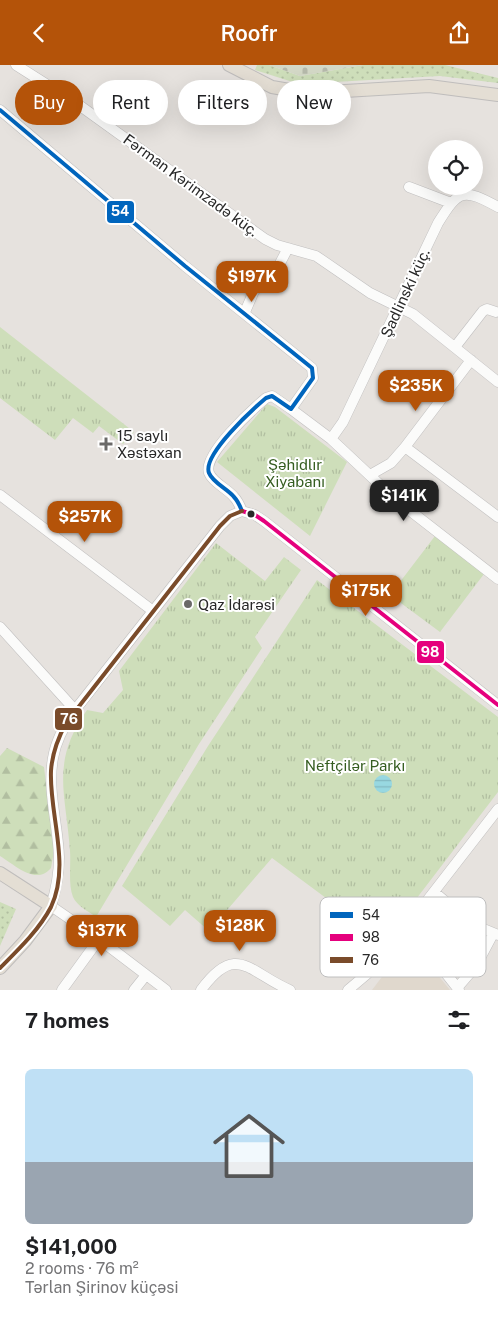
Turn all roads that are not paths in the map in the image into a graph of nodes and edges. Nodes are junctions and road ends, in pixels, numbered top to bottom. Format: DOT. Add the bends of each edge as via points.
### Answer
graph roads {
  1 [pos="16,65"];
  2 [pos="229,65"];
  3 [pos="498,95"];
  4 [pos="0,110"];
  5 [pos="409,187"];
  6 [pos="451,203"];
  7 [pos="498,207"];
  8 [pos="288,248"];
  9 [pos="399,307"];
  10 [pos="245,312"];
  11 [pos="496,312"];
  12 [pos="455,347"];
  13 [pos="471,360"];
  14 [pos="498,382"];
  15 [pos="291,409"];
  16 [pos="331,439"];
  17 [pos="404,447"];
  18 [pos="370,475"];
  19 [pos="0,495"];
  20 [pos="242,511"];
  21 [pos="498,517"];
  22 [pos="498,579"];
  23 [pos="153,611"];
  24 [pos="0,627"];
  25 [pos="498,705"];
  26 [pos="75,709"];
  27 [pos="498,809"];
  28 [pos="494,822"];
  29 [pos="0,873"];
  30 [pos="434,892"];
  31 [pos="430,897"];
  32 [pos="440,897"];
  33 [pos="51,906"];
  34 [pos="496,934"];
  35 [pos="99,939"];
  36 [pos="486,950"];
  37 [pos="0,969"];
  38 [pos="146,975"];
  39 [pos="363,977"];
  40 [pos="449,977"];
  41 [pos="467,977"];
  42 [pos="458,989"];
  43 [pos="62,990"];
  44 [pos="134,990"];
  45 [pos="166,990"];
  46 [pos="201,990"];
  47 [pos="290,990"];
  48 [pos="348,990"];
  1 -- 8 [label="street, Fərman Kərimzadə küç." via="87,111 265,239"];
  2 -- 3 [label="main road" via="272,87 301,92 429,86"];
  4 -- 10 [label="street" via="185,266"];
  5 -- 6 [label="street"];
  6 -- 7 [label="street" via="468,193"];
  6 -- 9 [label="street, Şadlinski küç." via="438,223"];
  8 -- 9 [label="street, Fərman Kərimzadə küç." via="316,256 370,293"];
  8 -- 10 [label="street" via="278,267 254,291"];
  9 -- 12 [label="street, Fərman Kərimzadə küç."];
  9 -- 16 [label="street, Şadlinski küç." via="343,422"];
  10 -- 15 [label="street" via="312,368 313,378"];
  11 -- 12 [label="street" via="483,311"];
  12 -- 13 [label="street, Fərman Kərimzadə küç."];
  13 -- 14 [label="street, Fərman Kərimzadə küç."];
  13 -- 17 [label="street"];
  15 -- 16 [label="street"];
  15 -- 20 [label="street" via="272,396 266,398 219,446 209,462 211,476 233,495"];
  16 -- 18 [label="street"];
  17 -- 18 [label="street" via="391,463"];
  17 -- 21 [label="street"];
  18 -- 22 [label="street"];
  19 -- 23 [label="street"];
  20 -- 23 [label="street" via="230,516 220,526"];
  20 -- 25 [label="street" via="256,515 271,526"];
  23 -- 26 [label="street"];
  24 -- 26 [label="street"];
  26 -- 33 [label="street" via="57,742 51,769 59,857"];
  27 -- 28 [label="street"];
  28 -- 30 [label="street"];
  29 -- 33 [label="main road"];
  30 -- 31 [label="street"];
  30 -- 32 [label="street"];
  33 -- 35 [label="street"];
  33 -- 37 [label="main road" via="26,941"];
  34 -- 36 [label="street"];
  35 -- 38 [label="street"];
  35 -- 43 [label="street"];
  38 -- 44 [label="street"];
  38 -- 45 [label="street"];
  39 -- 48 [label="street"];
  40 -- 42 [label="street"];
  41 -- 42 [label="street"];
  46 -- 47 [label="street" via="214,973 234,964 251,967"];
}
